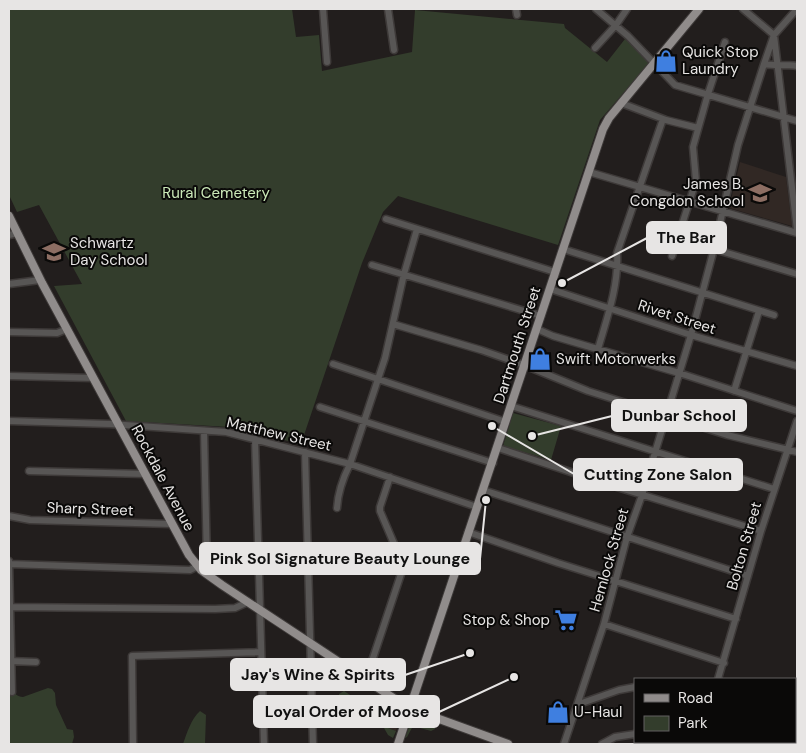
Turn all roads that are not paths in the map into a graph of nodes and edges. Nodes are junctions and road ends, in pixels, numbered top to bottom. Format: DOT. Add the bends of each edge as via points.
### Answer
graph roads {
  1 [pos="323,9"];
  2 [pos="388,9"];
  3 [pos="596,9"];
  4 [pos="627,9"];
  5 [pos="699,9"];
  6 [pos="743,9"];
  7 [pos="797,9"];
  8 [pos="616,25"];
  9 [pos="774,35"];
  10 [pos="725,42"];
  11 [pos="596,48"];
  12 [pos="394,50"];
  13 [pos="327,62"];
  14 [pos="654,63"];
  15 [pos="764,64"];
  16 [pos="777,66"];
  17 [pos="797,66"];
  18 [pos="708,94"];
  19 [pos="621,103"];
  20 [pos="752,107"];
  21 [pos="784,118"];
  22 [pos="663,119"];
  23 [pos="797,121"];
  24 [pos="698,128"];
  25 [pos="589,172"];
  26 [pos="641,188"];
  27 [pos="689,202"];
  28 [pos="722,211"];
  29 [pos="9,216"];
  30 [pos="386,219"];
  31 [pos="417,228"];
  32 [pos="797,232"];
  33 [pos="18,233"];
  34 [pos="9,235"];
  35 [pos="563,249"];
  36 [pos="714,249"];
  37 [pos="672,256"];
  38 [pos="372,265"];
  39 [pos="618,265"];
  40 [pos="556,272"];
  41 [pos="404,274"];
  42 [pos="797,274"];
  43 [pos="40,280"];
  44 [pos="9,284"];
  45 [pos="550,289"];
  46 [pos="702,293"];
  47 [pos="610,308"];
  48 [pos="759,311"];
  49 [pos="774,315"];
  50 [pos="541,316"];
  51 [pos="393,324"];
  52 [pos="67,329"];
  53 [pos="537,329"];
  54 [pos="9,332"];
  55 [pos="691,334"];
  56 [pos="598,349"];
  57 [pos="747,351"];
  58 [pos="333,364"];
  59 [pos="524,365"];
  60 [pos="797,366"];
  61 [pos="679,373"];
  62 [pos="9,376"];
  63 [pos="94,378"];
  64 [pos="378,380"];
  65 [pos="734,391"];
  66 [pos="511,406"];
  67 [pos="320,407"];
  68 [pos="797,411"];
  69 [pos="666,415"];
  70 [pos="9,421"];
  71 [pos="797,421"];
  72 [pos="364,422"];
  73 [pos="506,422"];
  74 [pos="119,425"];
  75 [pos="204,431"];
  76 [pos="255,439"];
  77 [pos="498,448"];
  78 [pos="787,450"];
  79 [pos="305,452"];
  80 [pos="655,452"];
  81 [pos="797,452"];
  82 [pos="493,463"];
  83 [pos="350,464"];
  84 [pos="29,471"];
  85 [pos="145,474"];
  86 [pos="390,477"];
  87 [pos="774,489"];
  88 [pos="483,490"];
  89 [pos="642,495"];
  90 [pos="477,507"];
  91 [pos="338,508"];
  92 [pos="9,516"];
  93 [pos="171,524"];
  94 [pos="761,531"];
  95 [pos="468,532"];
  96 [pos="626,537"];
  97 [pos="9,560"];
  98 [pos="9,564"];
  99 [pos="198,566"];
  100 [pos="204,573"];
  101 [pos="748,576"];
  102 [pos="615,580"];
  103 [pos="248,602"];
  104 [pos="10,607"];
  105 [pos="260,610"];
  106 [pos="736,619"];
  107 [pos="604,624"];
  108 [pos="310,643"];
  109 [pos="261,652"];
  110 [pos="10,660"];
  111 [pos="36,662"];
  112 [pos="724,663"];
  113 [pos="718,678"];
  114 [pos="366,679"];
  115 [pos="634,687"];
  116 [pos="12,692"];
  117 [pos="578,704"];
  118 [pos="409,708"];
  119 [pos="634,734"];
  120 [pos="133,744"];
  121 [pos="264,744"];
  122 [pos="313,744"];
  123 [pos="398,744"];
  124 [pos="508,744"];
  125 [pos="564,744"];
  126 [pos="602,744"];
  1 -- 13 [label="street"];
  2 -- 12 [label="street"];
  3 -- 8 [label="street"];
  4 -- 8 [label="street"];
  5 -- 14 [label="main road, Dartmouth Street"];
  6 -- 9 [label="street"];
  7 -- 9 [label="street"];
  8 -- 11 [label="street"];
  8 -- 14 [label="street"];
  9 -- 15 [label="street, Hemlock Street"];
  9 -- 16 [label="street"];
  10 -- 18 [label="street"];
  14 -- 18 [label="street" via="675,85"];
  14 -- 19 [label="main road, Dartmouth Street"];
  15 -- 16 [label="street"];
  15 -- 20 [label="street, Hemlock Street"];
  16 -- 17 [label="street"];
  16 -- 21 [label="street"];
  18 -- 20 [label="street"];
  18 -- 24 [label="street"];
  19 -- 22 [label="street"];
  19 -- 25 [label="main road, Dartmouth Street" via="603,129"];
  20 -- 21 [label="street"];
  20 -- 28 [label="street, Hemlock Street" via="738,145"];
  21 -- 23 [label="street"];
  21 -- 32 [label="street"];
  22 -- 24 [label="street"];
  22 -- 26 [label="street"];
  24 -- 27 [label="street" via="694,147 696,180"];
  25 -- 26 [label="street"];
  25 -- 35 [label="main road, Dartmouth Street"];
  26 -- 27 [label="street"];
  26 -- 39 [label="street" via="617,253"];
  27 -- 28 [label="street"];
  27 -- 37 [label="street"];
  28 -- 32 [label="street"];
  28 -- 36 [label="street, Hemlock Street"];
  29 -- 33 [label="main road, Rockdale Avenue"];
  30 -- 31 [label="street"];
  31 -- 40 [label="street"];
  31 -- 41 [label="street"];
  33 -- 34 [label="street"];
  33 -- 43 [label="main road, Rockdale Avenue"];
  35 -- 39 [label="street"];
  35 -- 40 [label="main road, Dartmouth Street"];
  36 -- 42 [label="street"];
  36 -- 46 [label="street, Hemlock Street"];
  38 -- 41 [label="street"];
  39 -- 46 [label="street"];
  39 -- 47 [label="street"];
  40 -- 45 [label="main road, Dartmouth Street"];
  41 -- 50 [label="street"];
  41 -- 51 [label="street"];
  43 -- 44 [label="street"];
  43 -- 52 [label="main road, Rockdale Avenue"];
  45 -- 47 [label="street, Rivet Street"];
  45 -- 50 [label="main road, Dartmouth Street"];
  46 -- 48 [label="street"];
  46 -- 55 [label="street, Hemlock Street"];
  47 -- 55 [label="street, Rivet Street"];
  47 -- 56 [label="street"];
  48 -- 49 [label="street"];
  48 -- 57 [label="street"];
  50 -- 53 [label="main road, Dartmouth Street"];
  51 -- 59 [label="street"];
  51 -- 64 [label="street"];
  52 -- 54 [label="street" via="57,333"];
  52 -- 63 [label="main road, Rockdale Avenue"];
  53 -- 56 [label="street"];
  53 -- 59 [label="main road, Dartmouth Street"];
  55 -- 57 [label="street, Rivet Street"];
  55 -- 61 [label="street, Hemlock Street"];
  56 -- 61 [label="street"];
  57 -- 60 [label="street, Rivet Street"];
  57 -- 65 [label="street"];
  58 -- 64 [label="street"];
  59 -- 66 [label="main road, Dartmouth Street"];
  59 -- 69 [label="street" via="588,391"];
  61 -- 65 [label="street"];
  61 -- 69 [label="street, Hemlock Street"];
  62 -- 63 [label="street"];
  63 -- 74 [label="main road, Rockdale Avenue"];
  64 -- 72 [label="street"];
  64 -- 73 [label="street"];
  65 -- 68 [label="street"];
  66 -- 73 [label="main road, Dartmouth Street"];
  66 -- 80 [label="street"];
  67 -- 72 [label="street"];
  69 -- 78 [label="street"];
  69 -- 80 [label="street, Hemlock Street"];
  70 -- 74 [label="street, Matthew Street"];
  71 -- 78 [label="street, Bolton Street"];
  72 -- 82 [label="street"];
  72 -- 83 [label="street"];
  73 -- 77 [label="main road, Dartmouth Street"];
  74 -- 75 [label="street, Matthew Street"];
  74 -- 85 [label="main road, Rockdale Avenue"];
  75 -- 76 [label="street, Matthew Street"];
  75 -- 100 [label="street" via="207,562"];
  76 -- 79 [label="street, Matthew Street"];
  76 -- 105 [label="street"];
  77 -- 82 [label="main road, Dartmouth Street"];
  77 -- 89 [label="street"];
  78 -- 81 [label="street"];
  78 -- 87 [label="street, Bolton Street"];
  79 -- 83 [label="street, Matthew Street"];
  79 -- 108 [label="street"];
  80 -- 87 [label="street"];
  80 -- 89 [label="street, Hemlock Street"];
  82 -- 88 [label="main road, Dartmouth Street"];
  83 -- 86 [label="street, Matthew Street"];
  83 -- 91 [label="street" via="338,495"];
  84 -- 85 [label="street"];
  85 -- 93 [label="main road, Rockdale Avenue"];
  86 -- 90 [label="street, Matthew Street"];
  86 -- 114 [label="street" via="380,511 403,568"];
  87 -- 94 [label="street, Bolton Street"];
  88 -- 90 [label="main road, Dartmouth Street"];
  88 -- 96 [label="street"];
  89 -- 94 [label="street"];
  89 -- 96 [label="street, Hemlock Street"];
  90 -- 95 [label="main road, Dartmouth Street"];
  92 -- 93 [label="street, Sharp Street" via="30,520"];
  93 -- 99 [label="main road, Rockdale Avenue"];
  94 -- 101 [label="street, Bolton Street"];
  95 -- 102 [label="street"];
  95 -- 118 [label="main road, Dartmouth Street"];
  96 -- 101 [label="street"];
  96 -- 102 [label="street, Hemlock Street"];
  97 -- 98 [label="street"];
  98 -- 99 [label="street" via="190,570"];
  98 -- 104 [label="street"];
  99 -- 100 [label="main road, Rockdale Avenue"];
  100 -- 103 [label="main road, Rockdale Avenue"];
  101 -- 106 [label="street, Bolton Street"];
  102 -- 106 [label="street"];
  102 -- 107 [label="street, Hemlock Street"];
  103 -- 104 [label="street" via="235,608 215,609"];
  103 -- 105 [label="main road, Rockdale Avenue"];
  104 -- 110 [label="street"];
  105 -- 108 [label="main road, Rockdale Avenue"];
  105 -- 109 [label="street"];
  106 -- 112 [label="street, Bolton Street"];
  107 -- 112 [label="street"];
  107 -- 117 [label="street, Hemlock Street"];
  108 -- 114 [label="main road, Rockdale Avenue"];
  108 -- 122 [label="street"];
  109 -- 120 [label="street" via="132,656"];
  109 -- 121 [label="street"];
  110 -- 111 [label="street"];
  110 -- 116 [label="street"];
  112 -- 113 [label="street, Bolton Street"];
  114 -- 118 [label="main road, Rockdale Avenue"];
  115 -- 117 [label="street"];
  117 -- 125 [label="street, Hemlock Street"];
  118 -- 123 [label="main road, Dartmouth Street"];
  118 -- 124 [label="main road, Rockdale Avenue"];
  119 -- 126 [label="street" via="615,737"];
}
